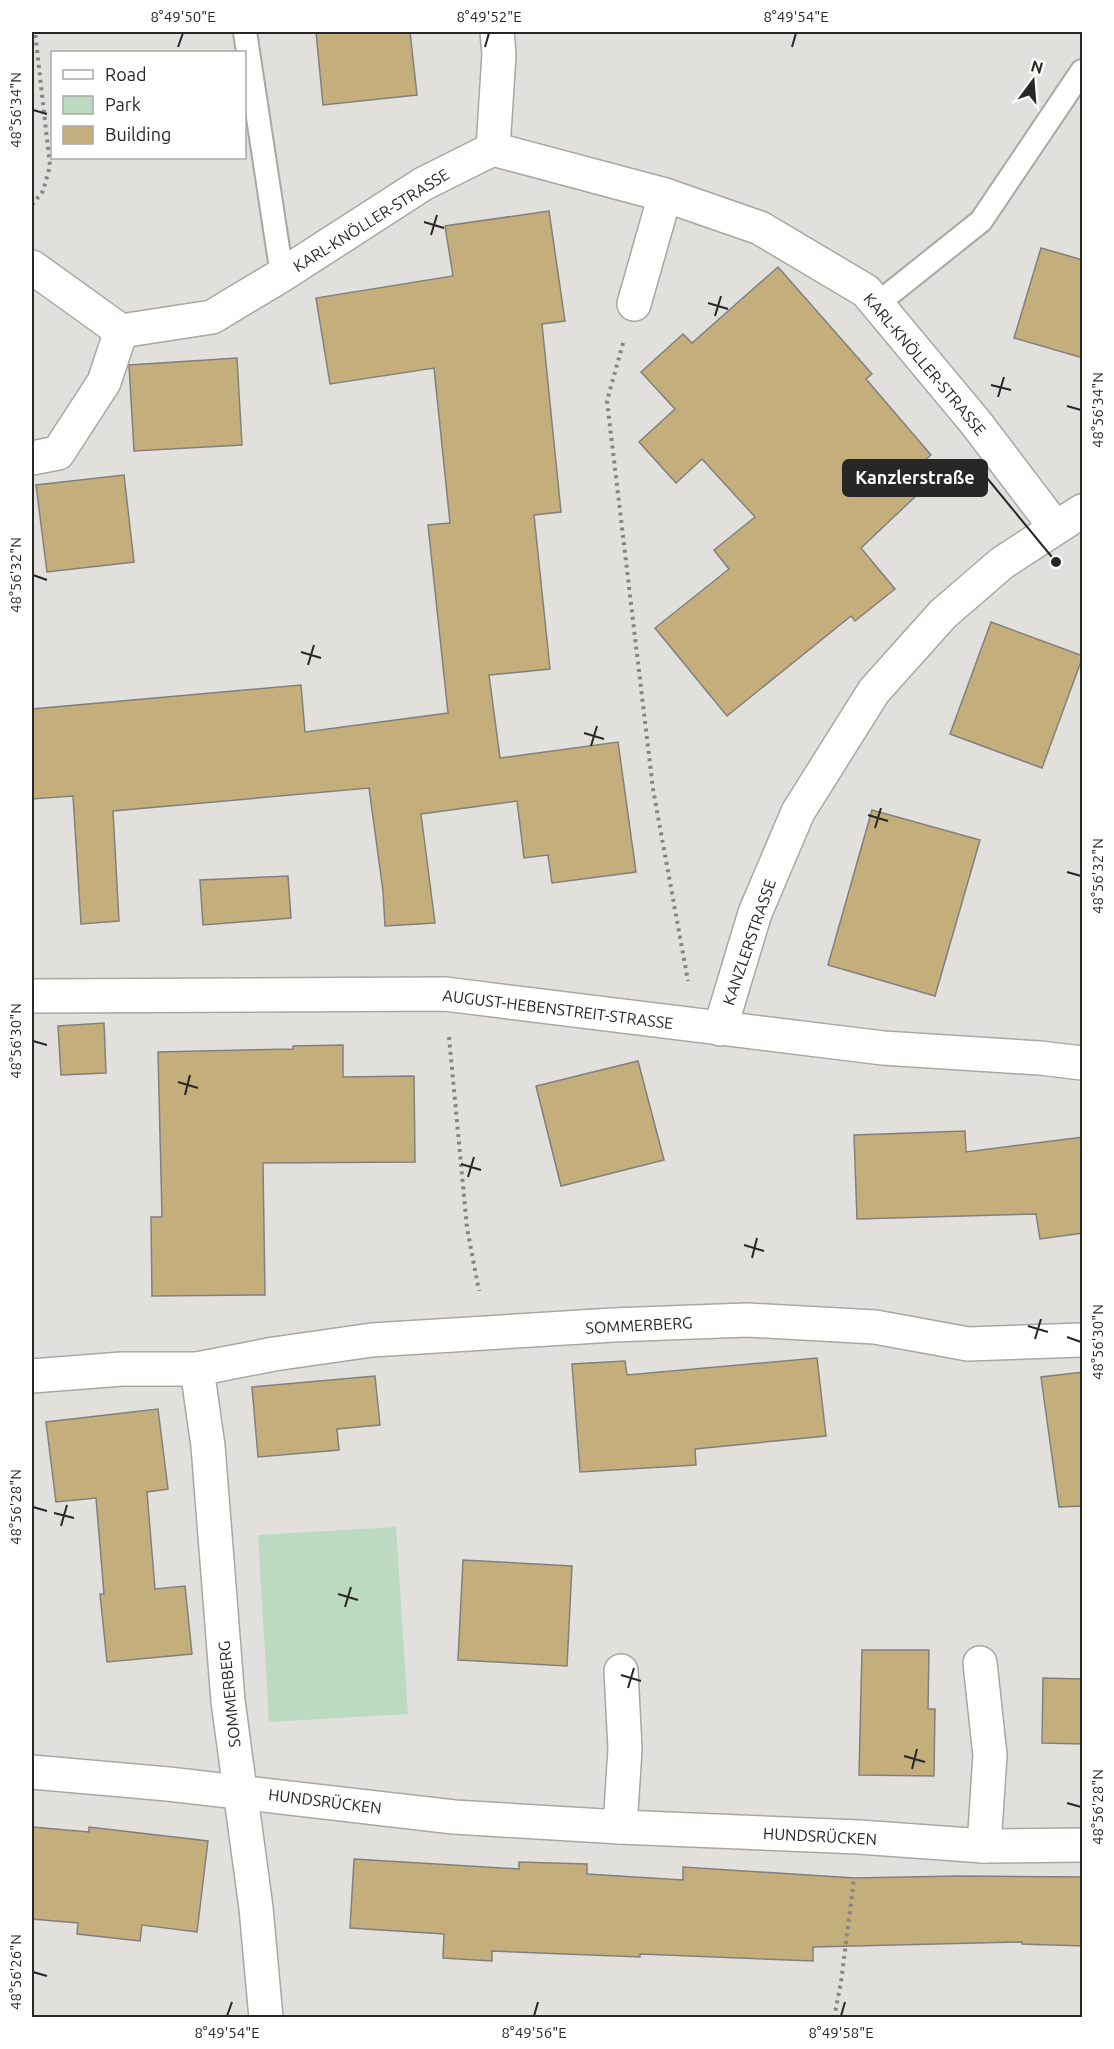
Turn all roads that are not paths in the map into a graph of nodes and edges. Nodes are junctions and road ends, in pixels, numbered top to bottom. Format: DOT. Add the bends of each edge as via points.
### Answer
graph roads {
  1 [pos="245,32"];
  2 [pos="497,32"];
  3 [pos="1083,71"];
  4 [pos="493,149"];
  5 [pos="665,195"];
  6 [pos="32,267"];
  7 [pos="282,275"];
  8 [pos="634,304"];
  9 [pos="877,304"];
  10 [pos="121,331"];
  11 [pos="32,458"];
  12 [pos="1083,511"];
  13 [pos="1055,527"];
  14 [pos="32,996"];
  15 [pos="708,1028"];
  16 [pos="1083,1063"];
  17 [pos="1083,1340"];
  18 [pos="197,1369"];
  19 [pos="32,1376"];
  20 [pos="980,1663"];
  21 [pos="621,1671"];
  22 [pos="32,1772"];
  23 [pos="241,1792"];
  24 [pos="620,1827"];
  25 [pos="1083,1845"];
  26 [pos="984,1846"];
  27 [pos="266,2018"];
  1 -- 7 [label="lane, KARL-KNÖLLER-STRASSE"];
  2 -- 4 [label="street"];
  3 -- 9 [label="lane" via="981,221"];
  4 -- 5 [label="street, KARL-KNÖLLER-STRASSE"];
  4 -- 7 [label="street, KARL-KNÖLLER-STRASSE" via="423,184"];
  5 -- 8 [label="street"];
  5 -- 9 [label="street, KARL-KNÖLLER-STRASSE" via="760,228 866,291"];
  6 -- 10 [label="street"];
  7 -- 10 [label="street, KARL-KNÖLLER-STRASSE" via="212,317"];
  9 -- 13 [label="street, KARL-KNÖLLER-STRASSE" via="976,423"];
  10 -- 11 [label="street" via="104,382 58,453"];
  12 -- 13 [label="street, KANZLERSTRASSE"];
  13 -- 15 [label="street, KANZLERSTRASSE" via="1002,563 943,614 874,691 798,812"];
  14 -- 15 [label="street, AUGUST-HEBENSTREIT-STRASSE" via="445,994"];
  15 -- 16 [label="street, AUGUST-HEBENSTREIT-STRASSE" via="883,1048"];
  17 -- 18 [label="street, SOMMERBERG" via="969,1344 875,1326 747,1320 372,1340"];
  18 -- 19 [label="street, SOMMERBERG" via="122,1369"];
  18 -- 23 [label="street, SOMMERBERG" via="208,1446 228,1701"];
  20 -- 26 [label="street" via="990,1755"];
  21 -- 24 [label="street" via="625,1749"];
  22 -- 23 [label="street, HUNDSRÜCKEN"];
  23 -- 24 [label="street, HUNDSRÜCKEN" via="454,1817"];
  23 -- 27 [label="street, SOMMERBERG"];
  24 -- 26 [label="street, HUNDSRÜCKEN"];
  25 -- 26 [label="street, HUNDSRÜCKEN"];
}
